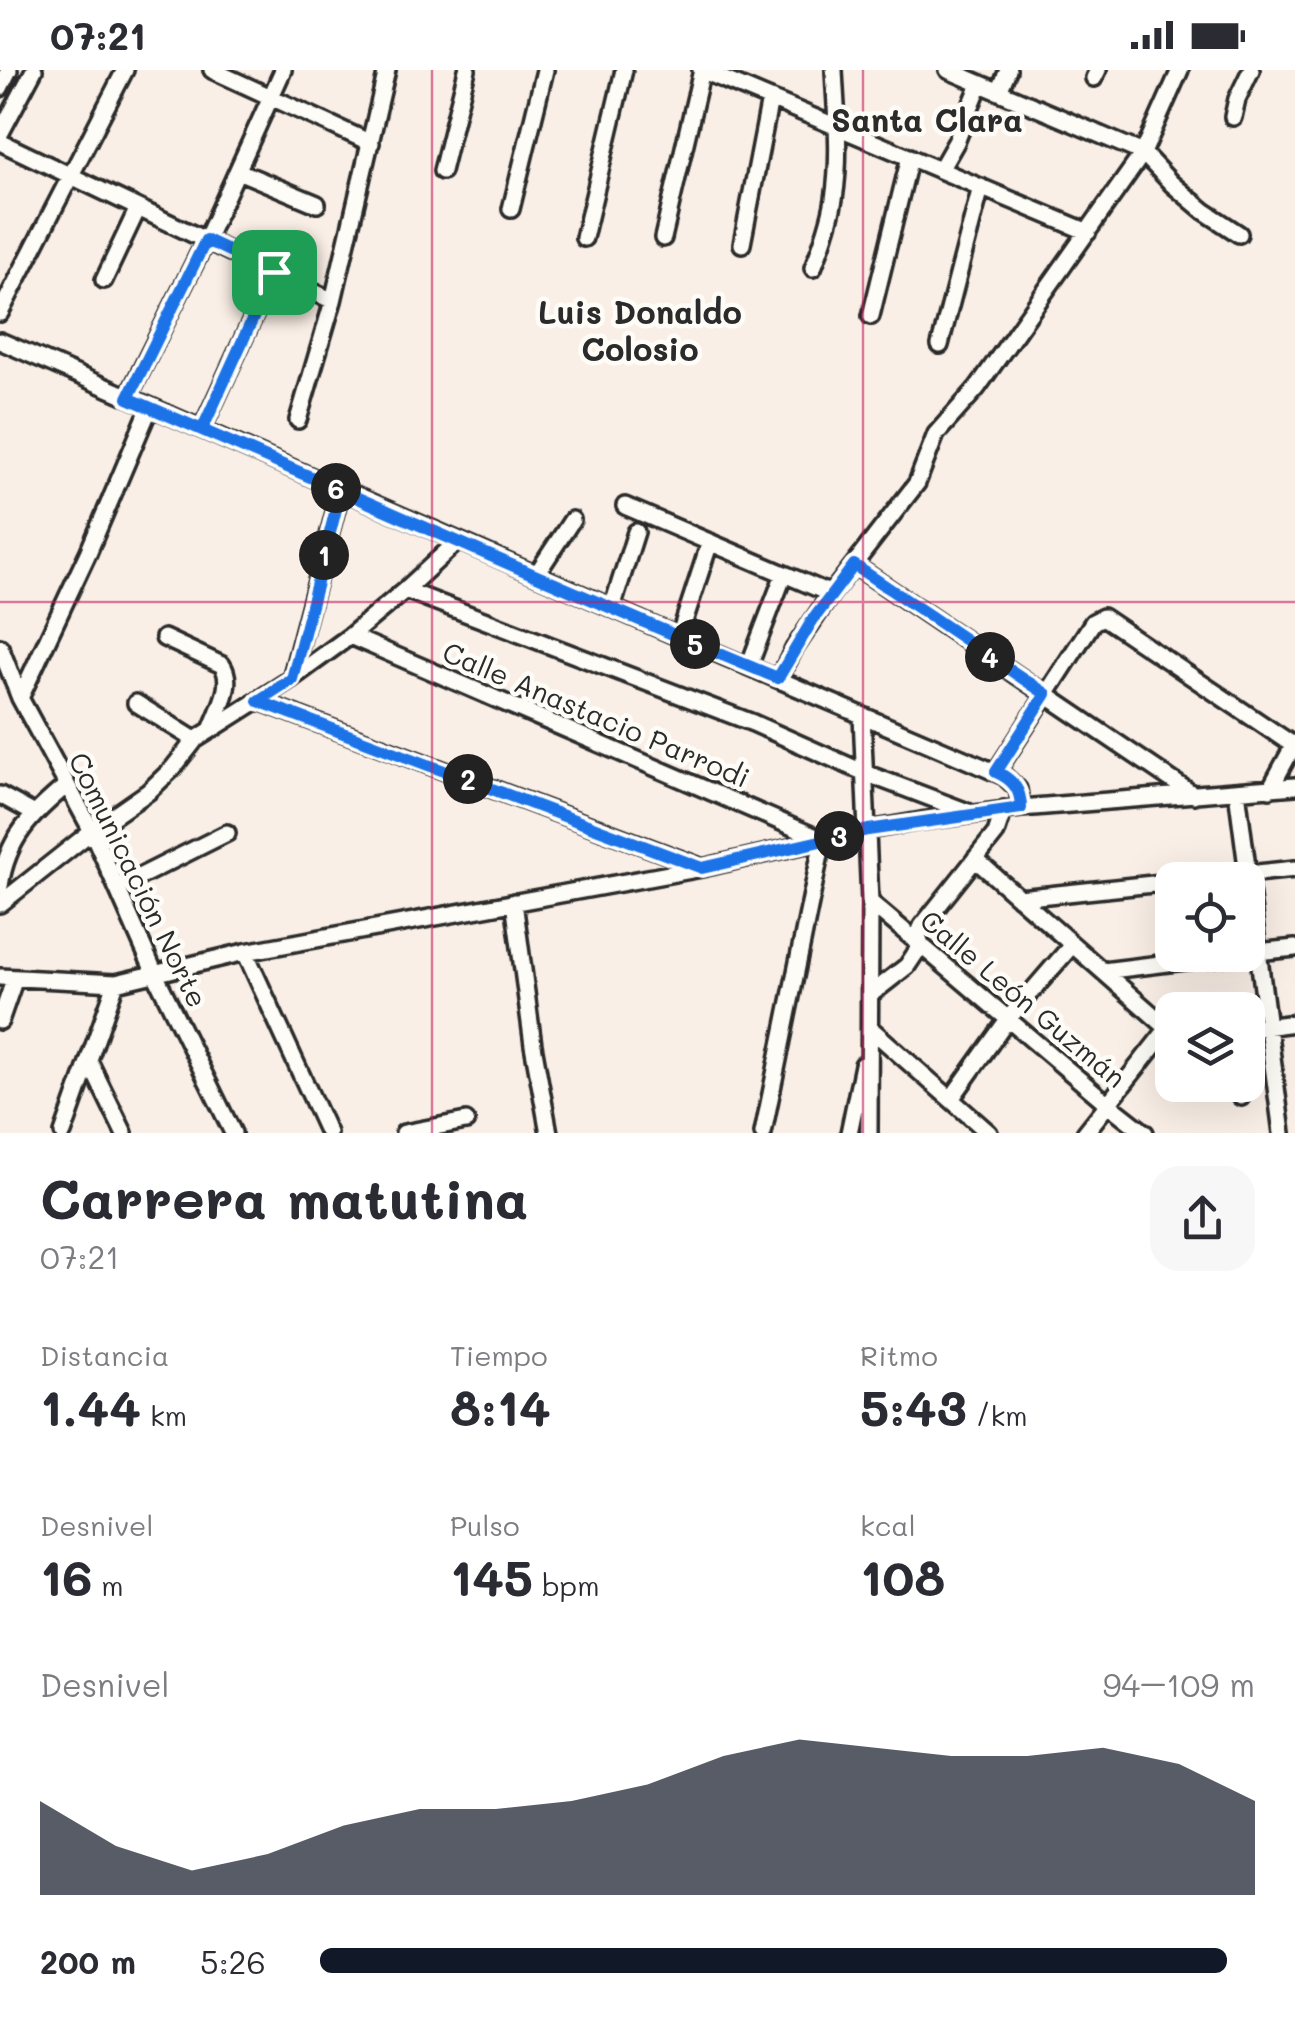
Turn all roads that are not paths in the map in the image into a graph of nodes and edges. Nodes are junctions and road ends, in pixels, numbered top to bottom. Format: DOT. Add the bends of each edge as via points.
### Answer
graph roads {
  1 [pos="10,70"];
  2 [pos="34,70"];
  3 [pos="125,70"];
  4 [pos="212,70"];
  5 [pos="283,70"];
  6 [pos="387,70"];
  7 [pos="467,70"];
  8 [pos="544,70"];
  9 [pos="624,70"];
  10 [pos="701,70"];
  11 [pos="948,70"];
  12 [pos="1008,70"];
  13 [pos="1180,70"];
  14 [pos="1250,70"];
  15 [pos="838,72"];
  16 [pos="980,84"];
  17 [pos="0,88"];
  18 [pos="999,92"];
  19 [pos="272,97"];
  20 [pos="770,99"];
  21 [pos="1234,117"];
  22 [pos="837,128"];
  23 [pos="0,134"];
  24 [pos="0,142"];
  25 [pos="371,143"];
  26 [pos="1142,153"];
  27 [pos="910,158"];
  28 [pos="940,170"];
  29 [pos="238,171"];
  30 [pos="442,171"];
  31 [pos="71,176"];
  32 [pos="981,187"];
  33 [pos="317,204"];
  34 [pos="138,208"];
  35 [pos="511,210"];
  36 [pos="1088,232"];
  37 [pos="1239,234"];
  38 [pos="584,238"];
  39 [pos="663,238"];
  40 [pos="206,240"];
  41 [pos="742,244"];
  42 [pos="813,268"];
  43 [pos="274,272"];
  44 [pos="104,280"];
  45 [pos="333,301"];
  46 [pos="0,313"];
  47 [pos="871,316"];
  48 [pos="0,341"];
  49 [pos="940,345"];
  50 [pos="128,398"];
  51 [pos="150,407"];
  52 [pos="298,420"];
  53 [pos="202,430"];
  54 [pos="341,490"];
  55 [pos="625,506"];
  56 [pos="572,520"];
  57 [pos="636,532"];
  58 [pos="458,540"];
  59 [pos="710,542"];
  60 [pos="854,565"];
  61 [pos="784,574"];
  62 [pos="536,575"];
  63 [pos="405,590"];
  64 [pos="831,594"];
  65 [pos="612,608"];
  66 [pos="350,636"];
  67 [pos="679,637"];
  68 [pos="164,638"];
  69 [pos="0,647"];
  70 [pos="749,666"];
  71 [pos="778,678"];
  72 [pos="292,679"];
  73 [pos="1046,694"];
  74 [pos="20,698"];
  75 [pos="258,701"];
  76 [pos="136,702"];
  77 [pos="862,716"];
  78 [pos="211,730"];
  79 [pos="195,740"];
  80 [pos="1294,744"];
  81 [pos="996,772"];
  82 [pos="866,773"];
  83 [pos="67,784"];
  84 [pos="1295,786"];
  85 [pos="1270,789"];
  86 [pos="1238,792"];
  87 [pos="0,795"];
  88 [pos="1195,796"];
  89 [pos="1021,808"];
  90 [pos="1004,810"];
  91 [pos="33,813"];
  92 [pos="972,814"];
  93 [pos="868,830"];
  94 [pos="92,831"];
  95 [pos="227,833"];
  96 [pos="823,840"];
  97 [pos="974,860"];
  98 [pos="1247,862"];
  99 [pos="702,868"];
  100 [pos="1295,869"];
  101 [pos="1265,872"];
  102 [pos="1155,884"];
  103 [pos="0,886"];
  104 [pos="117,888"];
  105 [pos="1020,898"];
  106 [pos="514,902"];
  107 [pos="870,902"];
  108 [pos="0,904"];
  109 [pos="1072,944"];
  110 [pos="921,945"];
  111 [pos="1295,948"];
  112 [pos="1265,951"];
  113 [pos="245,952"];
  114 [pos="1155,965"];
  115 [pos="1103,972"];
  116 [pos="1257,972"];
  117 [pos="155,974"];
  118 [pos="7,977"];
  119 [pos="116,983"];
  120 [pos="871,994"];
  121 [pos="1155,1017"];
  122 [pos="1008,1019"];
  123 [pos="0,1021"];
  124 [pos="1295,1023"];
  125 [pos="1269,1026"];
  126 [pos="1265,1027"];
  127 [pos="871,1029"];
  128 [pos="1155,1048"];
  129 [pos="90,1063"];
  130 [pos="950,1098"];
  131 [pos="1287,1099"];
  132 [pos="1108,1104"];
  133 [pos="466,1121"];
  134 [pos="63,1133"];
  135 [pos="124,1133"];
  136 [pos="233,1133"];
  137 [pos="328,1133"];
  138 [pos="404,1133"];
  139 [pos="548,1133"];
  140 [pos="763,1133"];
  141 [pos="849,1133"];
  142 [pos="869,1133"];
  143 [pos="989,1133"];
  144 [pos="1085,1133"];
  145 [pos="1145,1133"];
  146 [pos="1282,1133"];
  1 -- 17 [label="street"];
  2 -- 23 [label="street"];
  3 -- 31 [label="street"];
  4 -- 19 [label="street"];
  5 -- 19 [label="street"];
  6 -- 25 [label="street"];
  7 -- 30 [label="street"];
  8 -- 35 [label="street"];
  9 -- 38 [label="street"];
  10 -- 20 [label="street"];
  10 -- 39 [label="street"];
  11 -- 16 [label="street"];
  12 -- 18 [label="street"];
  13 -- 26 [label="street"];
  14 -- 21 [label="street"];
  15 -- 22 [label="street"];
  16 -- 18 [label="street"];
  16 -- 28 [label="street"];
  18 -- 26 [label="street"];
  19 -- 25 [label="street"];
  19 -- 29 [label="street"];
  20 -- 22 [label="street"];
  20 -- 41 [label="street"];
  22 -- 27 [label="street"];
  22 -- 42 [label="street" via="834,199"];
  24 -- 31 [label="street"];
  25 -- 45 [label="street"];
  26 -- 36 [label="street"];
  26 -- 37 [label="street"];
  27 -- 28 [label="street"];
  27 -- 47 [label="street"];
  28 -- 32 [label="street"];
  29 -- 33 [label="street"];
  29 -- 40 [label="street"];
  31 -- 34 [label="street"];
  31 -- 46 [label="street"];
  32 -- 36 [label="street"];
  32 -- 49 [label="street"];
  34 -- 40 [label="street"];
  34 -- 44 [label="street"];
  36 -- 60 [label="street" via="970,398 936,434 917,483"];
  40 -- 43 [label="street"];
  40 -- 50 [label="street"];
  43 -- 45 [label="street"];
  43 -- 53 [label="street"];
  45 -- 52 [label="street"];
  48 -- 50 [label="street"];
  50 -- 51 [label="street"];
  51 -- 53 [label="street"];
  51 -- 74 [label="street"];
  53 -- 54 [label="street"];
  54 -- 58 [label="street"];
  54 -- 72 [label="street"];
  55 -- 59 [label="street"];
  56 -- 62 [label="street"];
  57 -- 65 [label="street"];
  58 -- 62 [label="street"];
  58 -- 63 [label="street"];
  59 -- 61 [label="street"];
  59 -- 67 [label="street"];
  60 -- 64 [label="street"];
  60 -- 73 [label="street"];
  61 -- 64 [label="street"];
  61 -- 70 [label="street"];
  62 -- 65 [label="street"];
  63 -- 66 [label="street"];
  63 -- 82 [label="street"];
  64 -- 71 [label="street"];
  65 -- 67 [label="street"];
  66 -- 72 [label="street"];
  66 -- 96 [label="street, Calle Anastacio Parrodi"];
  67 -- 70 [label="street"];
  68 -- 78 [label="street" via="227,673"];
  69 -- 74 [label="street, Comunicación Norte"];
  70 -- 71 [label="street"];
  71 -- 77 [label="street"];
  72 -- 75 [label="street"];
  73 -- 80 [label="street" via="1093,622 1107,618"];
  73 -- 81 [label="street"];
  73 -- 88 [label="street"];
  74 -- 83 [label="street, Comunicación Norte"];
  75 -- 78 [label="street"];
  75 -- 99 [label="street"];
  76 -- 79 [label="street"];
  77 -- 81 [label="street"];
  77 -- 82 [label="street"];
  78 -- 79 [label="street"];
  79 -- 94 [label="street" via="148,792"];
  80 -- 85 [label="street"];
  81 -- 89 [label="street" via="1015,785"];
  82 -- 92 [label="street"];
  82 -- 93 [label="street"];
  83 -- 91 [label="street"];
  83 -- 94 [label="street, Comunicación Norte"];
  84 -- 85 [label="street"];
  85 -- 86 [label="street"];
  86 -- 88 [label="street"];
  86 -- 98 [label="street"];
  87 -- 91 [label="street"];
  88 -- 89 [label="street"];
  89 -- 90 [label="street"];
  90 -- 92 [label="street"];
  90 -- 97 [label="street"];
  91 -- 103 [label="street" via="7,857"];
  92 -- 93 [label="street"];
  93 -- 96 [label="street"];
  93 -- 107 [label="street"];
  94 -- 104 [label="street, Comunicación Norte"];
  94 -- 108 [label="street"];
  95 -- 104 [label="street"];
  96 -- 99 [label="street"];
  96 -- 140 [label="street"];
  97 -- 105 [label="street"];
  97 -- 110 [label="street" via="924,922"];
  99 -- 106 [label="street"];
  100 -- 101 [label="street"];
  102 -- 105 [label="street"];
  104 -- 117 [label="street, Comunicación Norte"];
  105 -- 109 [label="street"];
  106 -- 113 [label="street"];
  106 -- 139 [label="street"];
  107 -- 110 [label="street, Calle León Guzmán"];
  107 -- 120 [label="street"];
  109 -- 115 [label="street"];
  109 -- 122 [label="street"];
  110 -- 120 [label="street" via="908,966"];
  110 -- 122 [label="street, Calle León Guzmán"];
  111 -- 112 [label="street"];
  113 -- 117 [label="street"];
  113 -- 137 [label="street"];
  114 -- 115 [label="street"];
  115 -- 121 [label="street"];
  116 -- 125 [label="street"];
  117 -- 119 [label="street"];
  117 -- 136 [label="street, Comunicación Norte"];
  118 -- 119 [label="street"];
  118 -- 123 [label="street"];
  119 -- 129 [label="street"];
  120 -- 127 [label="street"];
  122 -- 130 [label="street"];
  122 -- 132 [label="street, Calle León Guzmán"];
  124 -- 125 [label="street"];
  125 -- 126 [label="street"];
  125 -- 131 [label="street"];
  127 -- 130 [label="street"];
  127 -- 141 [label="street"];
  127 -- 142 [label="street"];
  128 -- 132 [label="street"];
  129 -- 134 [label="street"];
  129 -- 135 [label="street"];
  130 -- 143 [label="street"];
  131 -- 146 [label="street"];
  132 -- 144 [label="street"];
  132 -- 145 [label="street, Calle León Guzmán"];
  133 -- 138 [label="street"];
}
